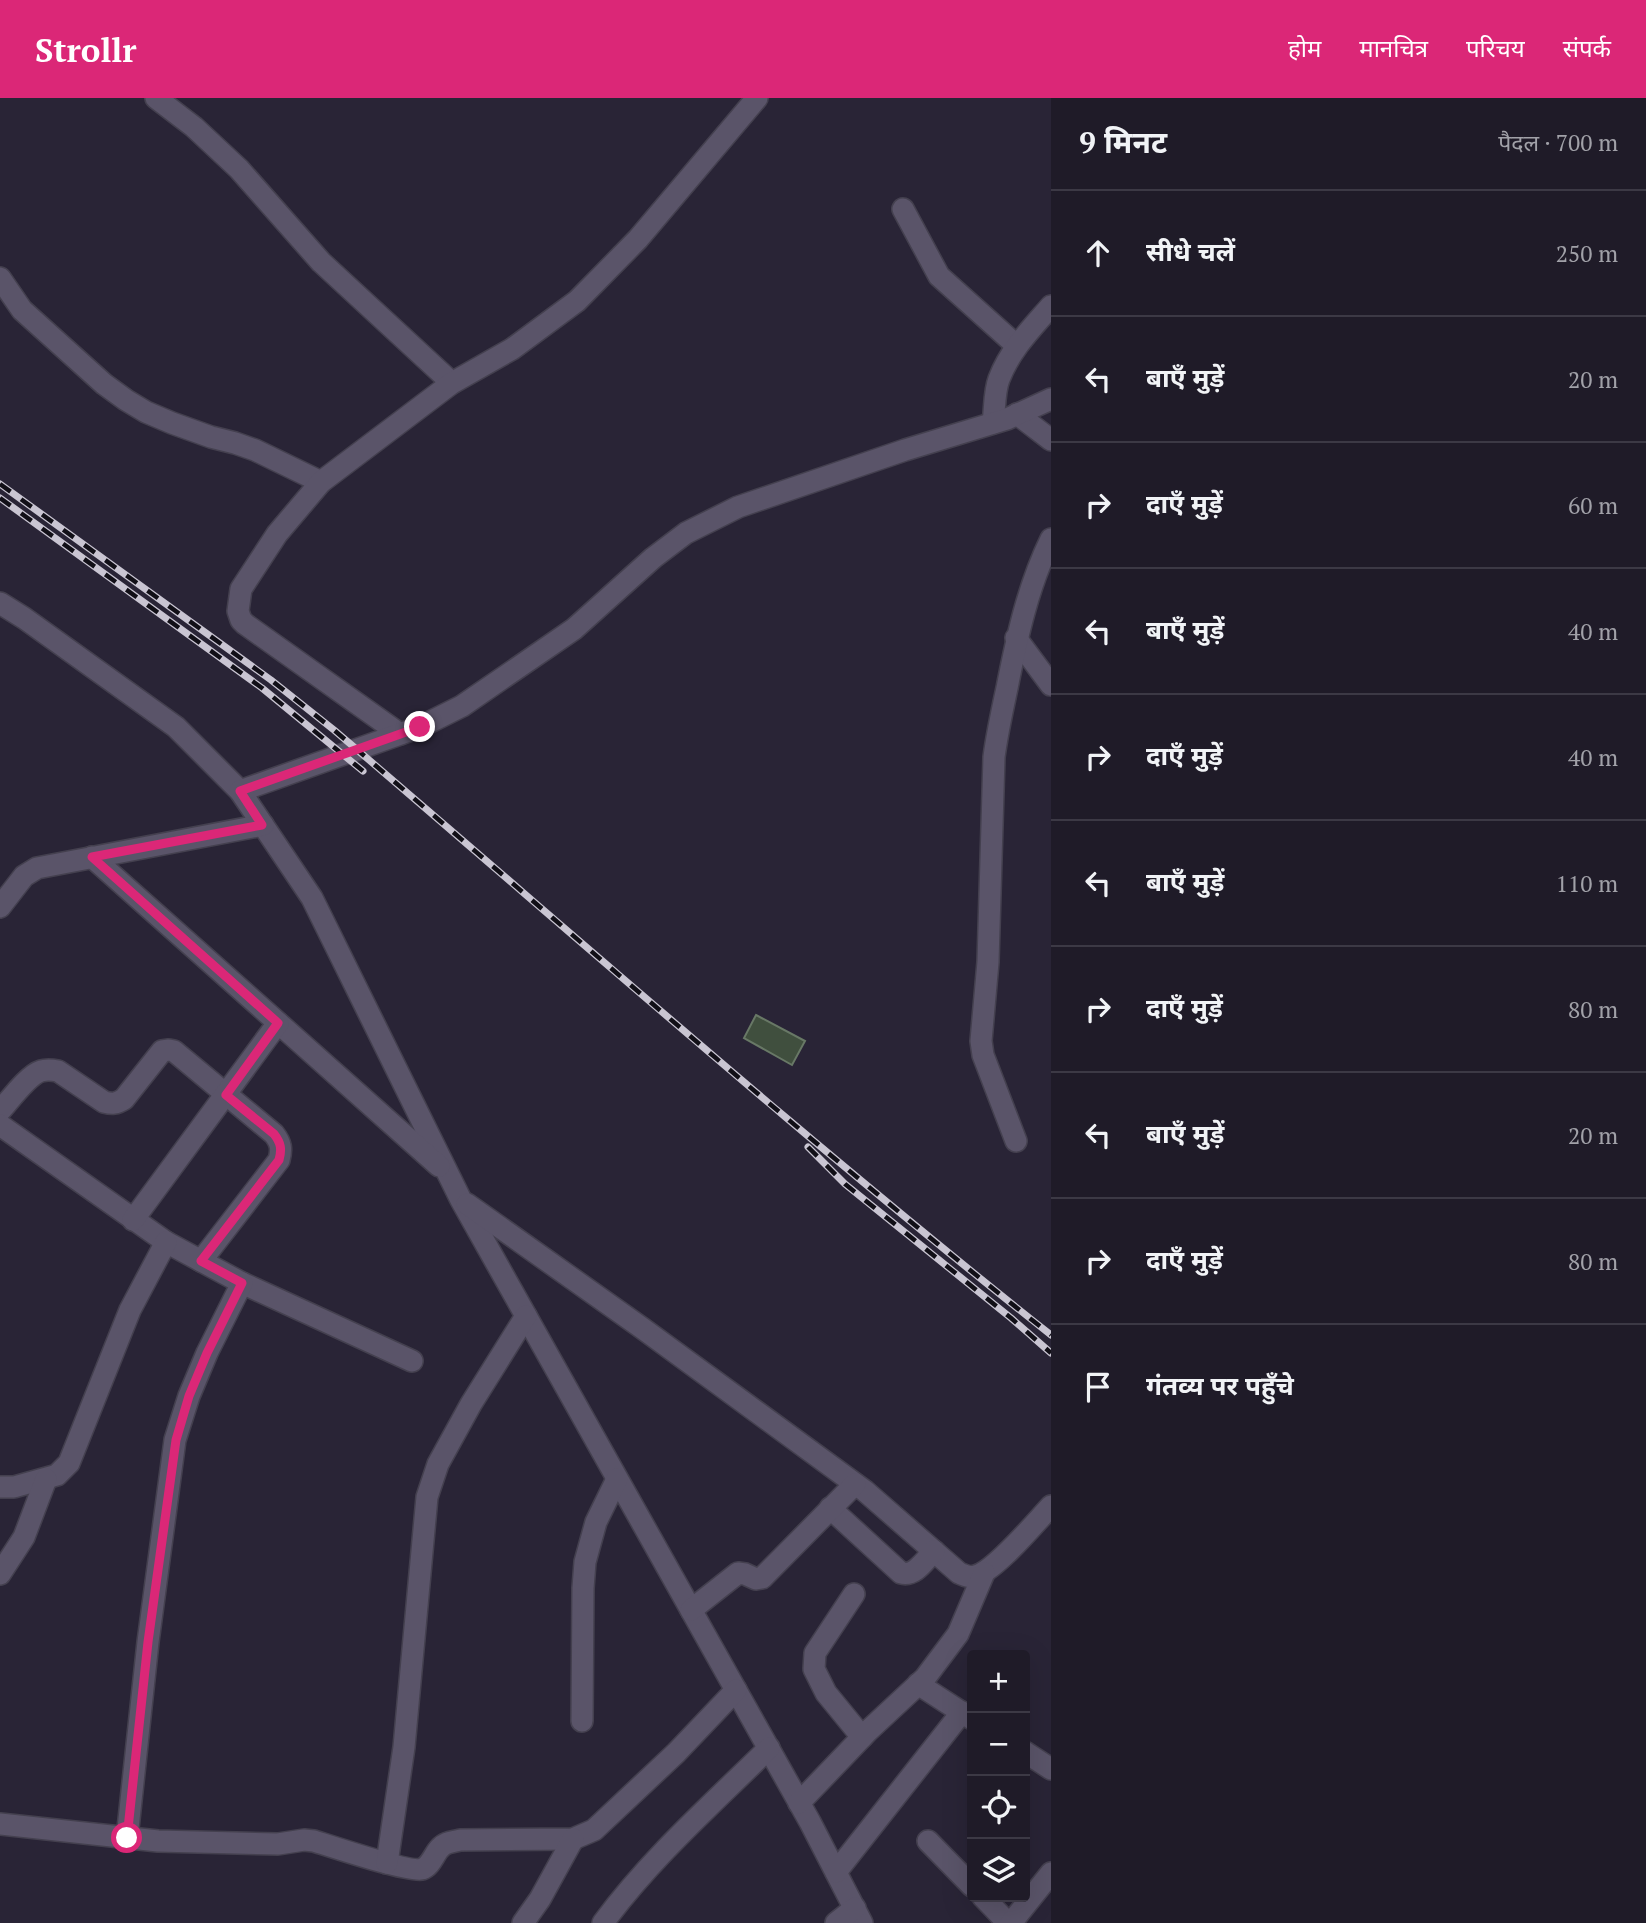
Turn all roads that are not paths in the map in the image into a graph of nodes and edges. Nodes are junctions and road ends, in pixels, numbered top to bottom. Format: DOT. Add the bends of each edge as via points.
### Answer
graph roads {
  1 [pos="156,98"];
  2 [pos="757,98"];
  3 [pos="903,209"];
  4 [pos="0,278"];
  5 [pos="1051,306"];
  6 [pos="1016,345"];
  7 [pos="452,383"];
  8 [pos="1051,399"];
  9 [pos="1017,414"];
  10 [pos="993,423"];
  11 [pos="1051,440"];
  12 [pos="321,482"];
  13 [pos="1051,539"];
  14 [pos="0,603"];
  15 [pos="1016,639"];
  16 [pos="1051,685"];
  17 [pos="400,734"];
  18 [pos="240,791"];
  19 [pos="262,825"];
  20 [pos="92,857"];
  21 [pos="0,907"];
  22 [pos="278,1023"];
  23 [pos="226,1095"];
  24 [pos="0,1111"];
  25 [pos="0,1125"];
  26 [pos="1016,1142"];
  27 [pos="448,1174"];
  28 [pos="461,1200"];
  29 [pos="133,1220"];
  30 [pos="166,1242"];
  31 [pos="201,1261"];
  32 [pos="242,1283"];
  33 [pos="527,1317"];
  34 [pos="412,1361"];
  35 [pos="46,1479"];
  36 [pos="617,1479"];
  37 [pos="855,1484"];
  38 [pos="0,1487"];
  39 [pos="1051,1506"];
  40 [pos="830,1508"];
  41 [pos="934,1551"];
  42 [pos="984,1573"];
  43 [pos="0,1574"];
  44 [pos="854,1594"];
  45 [pos="691,1610"];
  46 [pos="918,1684"];
  47 [pos="736,1690"];
  48 [pos="967,1716"];
  49 [pos="582,1721"];
  50 [pos="862,1737"];
  51 [pos="769,1748"];
  52 [pos="1030,1755"];
  53 [pos="1051,1769"];
  54 [pos="799,1803"];
  55 [pos="0,1824"];
  56 [pos="127,1838"];
  57 [pos="573,1839"];
  58 [pos="928,1841"];
  59 [pos="387,1863"];
  60 [pos="836,1872"];
  61 [pos="1051,1873"];
  62 [pos="967,1881"];
  63 [pos="988,1902"];
  64 [pos="858,1915"];
  65 [pos="523,1923"];
  66 [pos="603,1923"];
  67 [pos="836,1923"];
  68 [pos="1010,1923"];
  1 -- 7 [label="street" via="239,169 321,261"];
  2 -- 7 [label="street" via="638,239 577,301 512,349"];
  3 -- 6 [label="street" via="939,275"];
  4 -- 12 [label="street" via="22,310 126,400 146,412 255,450"];
  5 -- 6 [label="street"];
  6 -- 10 [label="street" via="998,380"];
  7 -- 12 [label="street"];
  8 -- 9 [label="street"];
  9 -- 10 [label="street"];
  9 -- 11 [label="street"];
  10 -- 17 [label="street" via="738,507 686,533 575,629 462,706"];
  12 -- 17 [label="street" via="241,589 238,611 245,624"];
  13 -- 15 [label="street"];
  14 -- 18 [label="street" via="176,727"];
  15 -- 16 [label="street"];
  15 -- 26 [label="street" via="994,757 981,1041"];
  17 -- 18 [label="street"];
  18 -- 19 [label="street"];
  19 -- 20 [label="street"];
  19 -- 27 [label="street" via="312,898"];
  20 -- 21 [label="street" via="37,868 23,876"];
  20 -- 22 [label="street"];
  22 -- 23 [label="street"];
  22 -- 27 [label="street"];
  23 -- 24 [label="street" via="169,1050 162,1051 118,1103 104,1102 50,1069 32,1076"];
  23 -- 29 [label="street"];
  23 -- 31 [label="street" via="274,1134 281,1150 279,1160"];
  25 -- 29 [label="street"];
  27 -- 28 [label="street"];
  28 -- 33 [label="street"];
  28 -- 37 [label="street"];
  29 -- 30 [label="street"];
  30 -- 31 [label="street"];
  30 -- 35 [label="street" via="130,1310 69,1463"];
  31 -- 32 [label="street"];
  32 -- 34 [label="street"];
  32 -- 56 [label="street" via="189,1396 176,1440"];
  33 -- 36 [label="street"];
  33 -- 59 [label="street" via="471,1404 438,1464 427,1497 404,1747"];
  35 -- 38 [label="street"];
  35 -- 43 [label="street" via="24,1537"];
  36 -- 45 [label="street"];
  36 -- 49 [label="street" via="596,1522 585,1562"];
  37 -- 40 [label="street"];
  37 -- 41 [label="street"];
  39 -- 42 [label="street"];
  40 -- 41 [label="street" via="901,1573 913,1573"];
  40 -- 45 [label="street" via="762,1578 738,1573"];
  41 -- 42 [label="street" via="959,1573 973,1577"];
  42 -- 46 [label="street" via="958,1634"];
  44 -- 50 [label="street" via="815,1653 814,1669 826,1693"];
  45 -- 47 [label="street"];
  46 -- 48 [label="street"];
  46 -- 50 [label="street"];
  47 -- 51 [label="street"];
  47 -- 57 [label="street" via="594,1830"];
  48 -- 60 [label="street"];
  50 -- 54 [label="street"];
  51 -- 54 [label="street"];
  51 -- 66 [label="street" via="668,1848"];
  52 -- 53 [label="street"];
  54 -- 60 [label="street"];
  55 -- 56 [label="street"];
  56 -- 59 [label="street" via="261,1844 314,1841"];
  57 -- 59 [label="street" via="460,1840 440,1848 419,1870"];
  57 -- 65 [label="street"];
  58 -- 62 [label="street"];
  60 -- 64 [label="street"];
  61 -- 68 [label="street"];
  63 -- 68 [label="street"];
  64 -- 67 [label="street"];
}
